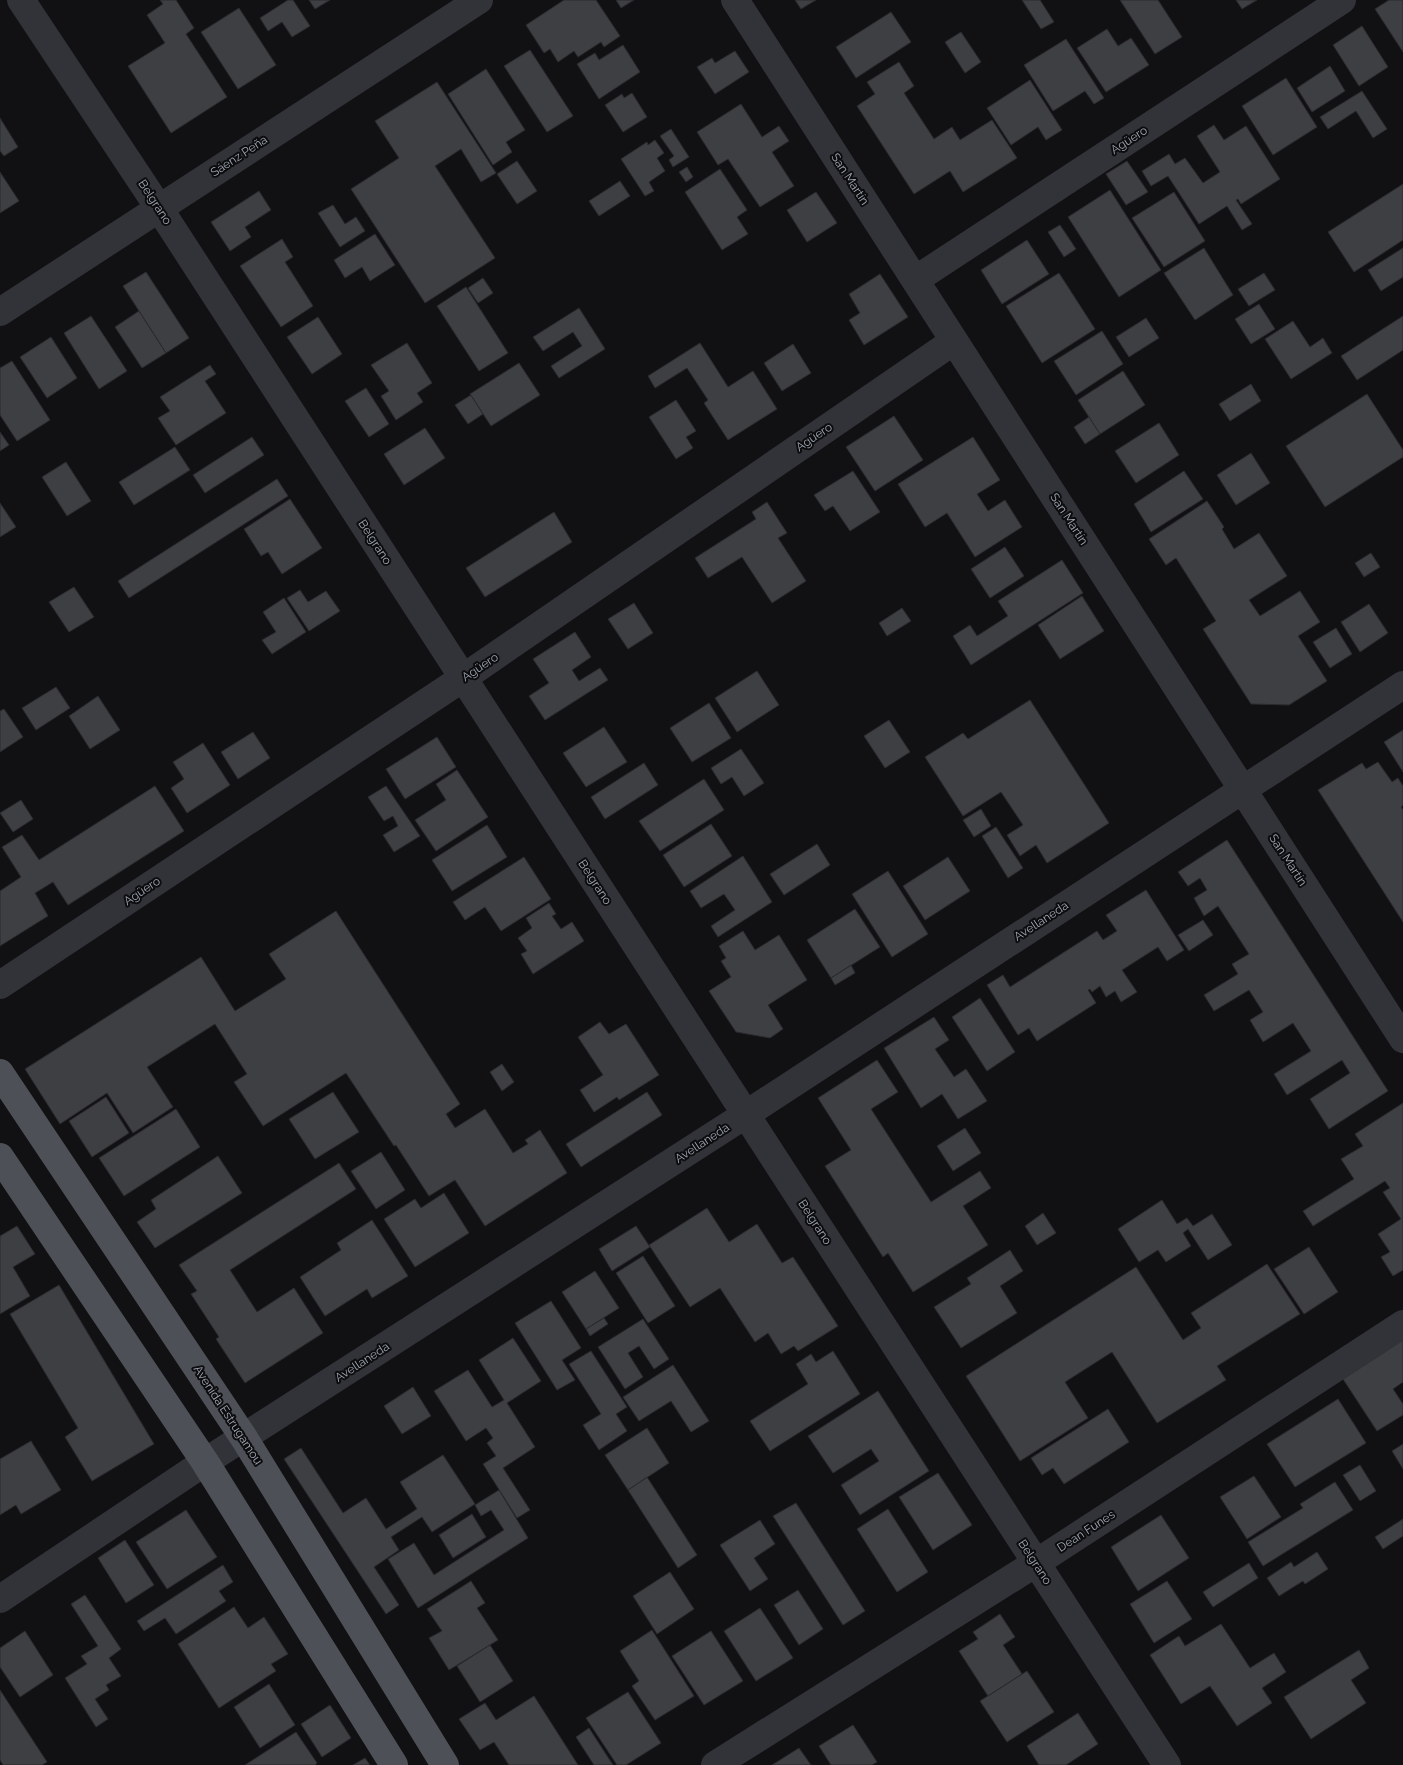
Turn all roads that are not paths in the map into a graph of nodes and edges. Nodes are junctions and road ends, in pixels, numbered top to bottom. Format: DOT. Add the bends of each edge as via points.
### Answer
graph roads {
  1 [pos="20,0"];
  2 [pos="480,0"];
  3 [pos="735,0"];
  4 [pos="1342,0"];
  5 [pos="159,208"];
  6 [pos="915,280"];
  7 [pos="0,312"];
  8 [pos="954,341"];
  9 [pos="463,678"];
  10 [pos="1403,685"];
  11 [pos="1243,790"];
  12 [pos="0,985"];
  13 [pos="1403,1039"];
  14 [pos="0,1073"];
  15 [pos="746,1115"];
  16 [pos="0,1157"];
  17 [pos="1403,1324"];
  18 [pos="244,1438"];
  19 [pos="206,1462"];
  20 [pos="1036,1563"];
  21 [pos="0,1599"];
  22 [pos="394,1765"];
  23 [pos="445,1765"];
  24 [pos="714,1765"];
  25 [pos="1167,1765"];
  1 -- 5 [label="street, Belgrano"];
  2 -- 5 [label="street, Sáenz Peña"];
  3 -- 6 [label="street, San Martín"];
  4 -- 6 [label="street, Agüero"];
  5 -- 7 [label="street, Sáenz Peña"];
  5 -- 9 [label="street, Belgrano"];
  6 -- 8 [label="street, San Martín"];
  8 -- 9 [label="street, Agüero"];
  8 -- 11 [label="street, San Martín"];
  9 -- 12 [label="street, Agüero"];
  9 -- 15 [label="street, Belgrano"];
  10 -- 11 [label="street, Avellaneda"];
  11 -- 13 [label="street, San Martín"];
  11 -- 15 [label="street, Avellaneda"];
  14 -- 18 [label="main road, Avenida Estrugamou"];
  15 -- 18 [label="street, Avellaneda"];
  15 -- 20 [label="street, Belgrano"];
  16 -- 19 [label="main road"];
  17 -- 20 [label="street, Dean Funes"];
  18 -- 19 [label="street, Avellaneda"];
  18 -- 23 [label="main road, Avenida Estrugamou"];
  19 -- 21 [label="street, Avellaneda"];
  19 -- 22 [label="main road"];
  20 -- 24 [label="street, Dean Funes"];
  20 -- 25 [label="street, Belgrano"];
}
